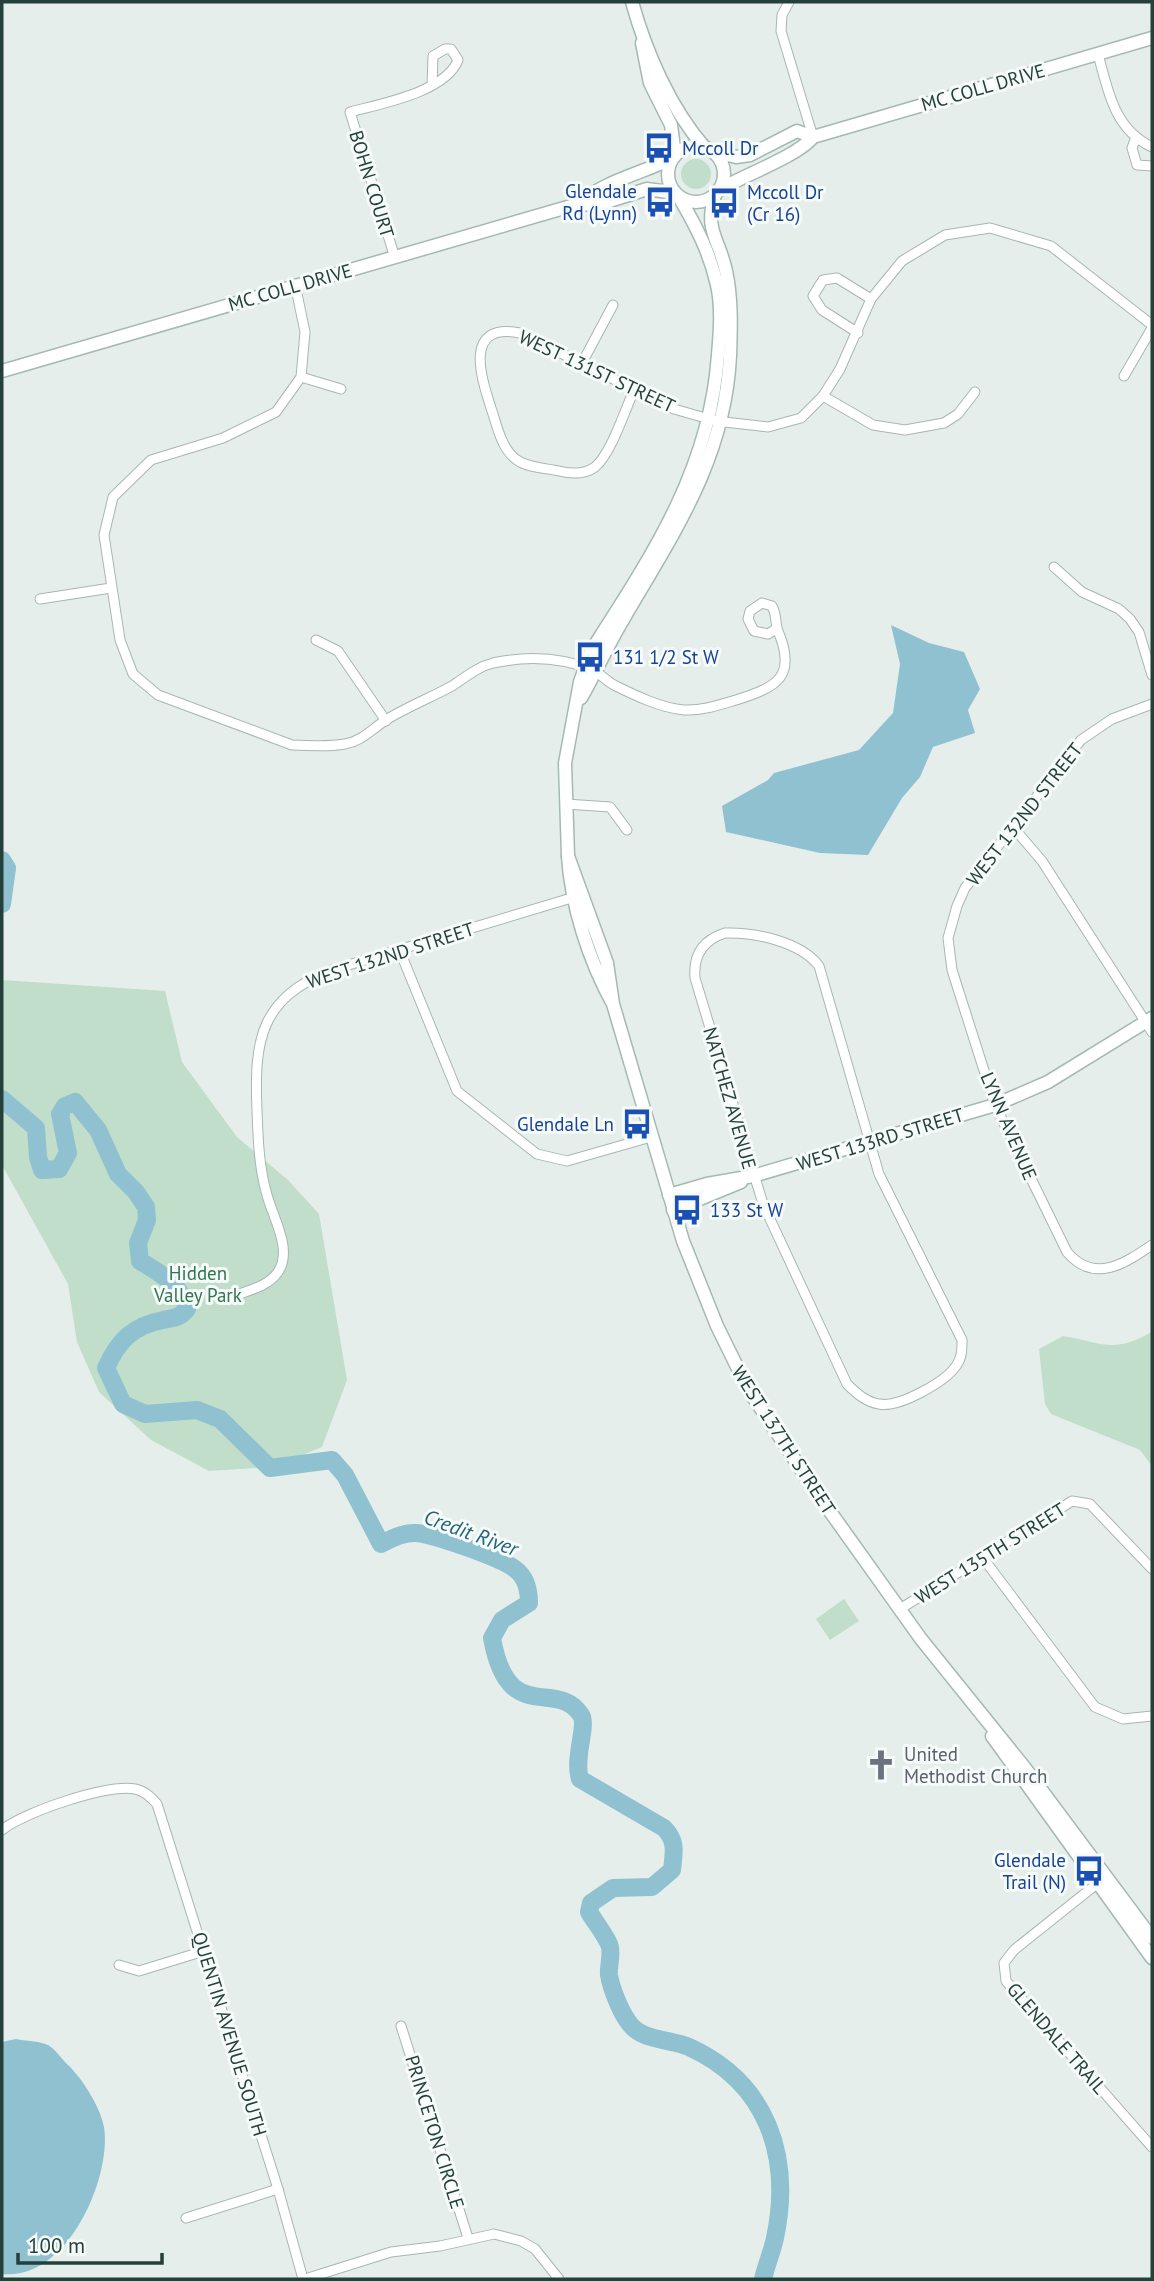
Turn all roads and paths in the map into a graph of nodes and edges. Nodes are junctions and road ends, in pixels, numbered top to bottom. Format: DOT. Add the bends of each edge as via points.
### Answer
graph roads {
  1 [pos="632,2"];
  2 [pos="789,2"];
  3 [pos="641,33"];
  4 [pos="1152,38"];
  5 [pos="1098,54"];
  6 [pos="432,85"];
  7 [pos="813,137"];
  8 [pos="1136,137"];
  9 [pos="1152,147"];
  10 [pos="708,149"];
  11 [pos="674,156"];
  12 [pos="1152,166"];
  13 [pos="717,192"];
  14 [pos="677,195"];
  15 [pos="578,204"];
  16 [pos="395,258"];
  17 [pos="295,284"];
  18 [pos="724,297"];
  19 [pos="871,299"];
  20 [pos="613,305"];
  21 [pos="1152,326"];
  22 [pos="858,332"];
  23 [pos="582,363"];
  24 [pos="2,371"];
  25 [pos="1124,376"];
  26 [pos="301,377"];
  27 [pos="341,389"];
  28 [pos="634,390"];
  29 [pos="975,392"];
  30 [pos="823,396"];
  31 [pos="715,421"];
  32 [pos="1054,566"];
  33 [pos="111,588"];
  34 [pos="40,599"];
  35 [pos="776,629"];
  36 [pos="316,640"];
  37 [pos="589,669"];
  38 [pos="1152,675"];
  39 [pos="1152,704"];
  40 [pos="386,720"];
  41 [pos="566,804"];
  42 [pos="1012,826"];
  43 [pos="627,830"];
  44 [pos="579,896"];
  45 [pos="952,922"];
  46 [pos="399,949"];
  47 [pos="1150,1024"];
  48 [pos="995,1105"];
  49 [pos="651,1137"];
  50 [pos="869,1142"];
  51 [pos="753,1176"];
  52 [pos="668,1195"];
  53 [pos="673,1210"];
  54 [pos="1152,1245"];
  55 [pos="231,1297"];
  56 [pos="983,1558"];
  57 [pos="1152,1569"];
  58 [pos="900,1609"];
  59 [pos="1152,1716"];
  60 [pos="2,1830"];
  61 [pos="1102,1880"];
  62 [pos="1152,1938"];
  63 [pos="204,1951"];
  64 [pos="1152,1958"];
  65 [pos="119,1965"];
  66 [pos="401,2025"];
  67 [pos="1152,2147"];
  68 [pos="278,2189"];
  69 [pos="186,2218"];
  70 [pos="468,2238"];
  71 [pos="304,2279"];
  72 [pos="559,2279"];
  1 -- 3 [label="main road"];
  2 -- 7 [label="street" via="781,31"];
  3 -- 10 [label="main road" via="687,125"];
  3 -- 11 [label="main road" via="644,66 671,125"];
  4 -- 5 [label="main road, MC COLL DRIVE"];
  5 -- 7 [label="main road, MC COLL DRIVE"];
  5 -- 8 [label="street" via="1115,114"];
  6 -- 16 [label="street, BOHN COURT" via="350,113"];
  7 -- 10 [label="main road, MC COLL DRIVE" via="797,131 742,156"];
  7 -- 13 [label="main road, MC COLL DRIVE" via="796,152"];
  8 -- 9 [label="street"];
  8 -- 12 [label="street" via="1133,158 1137,165"];
  10 -- 11 [label="main road" via="692,147"];
  10 -- 13 [label="main road" via="723,169"];
  11 -- 14 [label="main road" via="668,180"];
  11 -- 15 [label="main road, MC COLL DRIVE" via="593,191"];
  13 -- 14 [label="main road" via="701,202"];
  13 -- 18 [label="main road" via="709,220 726,268"];
  14 -- 15 [label="main road, MC COLL DRIVE" via="647,189 597,205"];
  14 -- 18 [label="main road" via="704,241"];
  15 -- 16 [label="main road, MC COLL DRIVE"];
  16 -- 17 [label="main road, MC COLL DRIVE"];
  17 -- 24 [label="main road, MC COLL DRIVE"];
  17 -- 26 [label="street" via="306,332"];
  18 -- 31 [label="main road, WEST 137TH STREET"];
  19 -- 21 [label="street, WEST 131ST STREET" via="902,261 945,235 990,228 1051,246"];
  19 -- 22 [label="street, WEST 131ST STREET"];
  19 -- 22 [label="street" via="837,278 823,281 813,296 822,310"];
  20 -- 23 [label="street"];
  21 -- 25 [label="street, WEST 131ST STREET"];
  22 -- 30 [label="street, WEST 131ST STREET"];
  23 -- 28 [label="street, WEST 131ST STREET"];
  23 -- 28 [label="street, WEST 131ST STREET" via="520,333 497,332 487,339 479,368 501,440 516,460 570,473 594,467"];
  26 -- 27 [label="street"];
  26 -- 33 [label="street" via="276,412 223,438 151,460 113,497 104,535"];
  28 -- 31 [label="street, WEST 131ST STREET"];
  29 -- 30 [label="street" via="958,414 944,423 905,430 873,425"];
  30 -- 31 [label="street, WEST 131ST STREET" via="801,418 768,427"];
  31 -- 37 [label="main road, WEST 137TH STREET" via="683,521"];
  32 -- 38 [label="street" via="1082,592 1130,619 1139,632"];
  33 -- 34 [label="street"];
  33 -- 40 [label="street" via="120,640 133,674 158,695 292,745 347,744 367,736"];
  35 -- 37 [label="street" via="787,662 775,684 708,708 685,710 663,705"];
  36 -- 40 [label="street" via="338,651"];
  37 -- 40 [label="street" via="544,658 490,664"];
  37 -- 41 [label="main road, WEST 137TH STREET" via="565,764"];
  39 -- 42 [label="street, WEST 132ND STREET" via="1112,719 1080,740"];
  41 -- 43 [label="street" via="610,807"];
  41 -- 44 [label="main road, WEST 137TH STREET" via="568,856"];
  42 -- 45 [label="street, WEST 132ND STREET" via="965,888"];
  42 -- 47 [label="street" via="1042,861"];
  44 -- 46 [label="street, WEST 132ND STREET"];
  44 -- 49 [label="main road, WEST 137TH STREET" via="607,963 613,1004"];
  45 -- 48 [label="street, LYNN AVENUE" via="948,938 952,970"];
  46 -- 49 [label="street" via="457,1091 527,1146 546,1158 567,1161"];
  46 -- 55 [label="street, WEST 132ND STREET" via="308,979 286,994 264,1027 255,1069 259,1144 283,1261 267,1283"];
  47 -- 48 [label="main road, WEST 133RD STREET" via="1048,1082"];
  48 -- 50 [label="main road, WEST 133RD STREET"];
  48 -- 54 [label="street, LYNN AVENUE" via="1067,1252 1083,1267 1094,1270 1120,1265"];
  49 -- 52 [label="main road, WEST 137TH STREET"];
  50 -- 51 [label="main road, WEST 133RD STREET"];
  50 -- 51 [label="street, NATCHEZ AVENUE" via="819,966 804,951 768,940 737,933 715,936 701,949 694,968"];
  50 -- 51 [label="street, NATCHEZ AVENUE" via="879,1174 962,1340 962,1354 949,1374 906,1400 880,1404 847,1384"];
  51 -- 52 [label="main road, WEST 133RD STREET"];
  51 -- 53 [label="main road, WEST 133RD STREET"];
  52 -- 53 [label="main road, WEST 137TH STREET"];
  53 -- 58 [label="main road, WEST 137TH STREET" via="712,1314 748,1389"];
  56 -- 57 [label="street, WEST 135TH STREET" via="1064,1505 1082,1501"];
  56 -- 58 [label="street, WEST 135TH STREET"];
  56 -- 59 [label="street" via="1095,1707 1123,1719"];
  58 -- 61 [label="main road, WEST 137TH STREET" via="984,1720 999,1750"];
  60 -- 63 [label="street, QUENTIN AVENUE SOUTH" via="49,1806 122,1789 146,1793 161,1813"];
  61 -- 62 [label="main road"];
  61 -- 64 [label="main road"];
  61 -- 67 [label="street, GLENDALE TRAIL" via="1014,1950 1004,1963 1006,1981"];
  63 -- 65 [label="street" via="139,1970"];
  63 -- 68 [label="street, QUENTIN AVENUE SOUTH"];
  66 -- 70 [label="street, PRINCETON CIRCLE"];
  68 -- 69 [label="street"];
  68 -- 71 [label="street, QUENTIN AVENUE SOUTH"];
  70 -- 71 [label="street" via="391,2252"];
  70 -- 72 [label="street" via="494,2234 521,2241 546,2259"];
}
